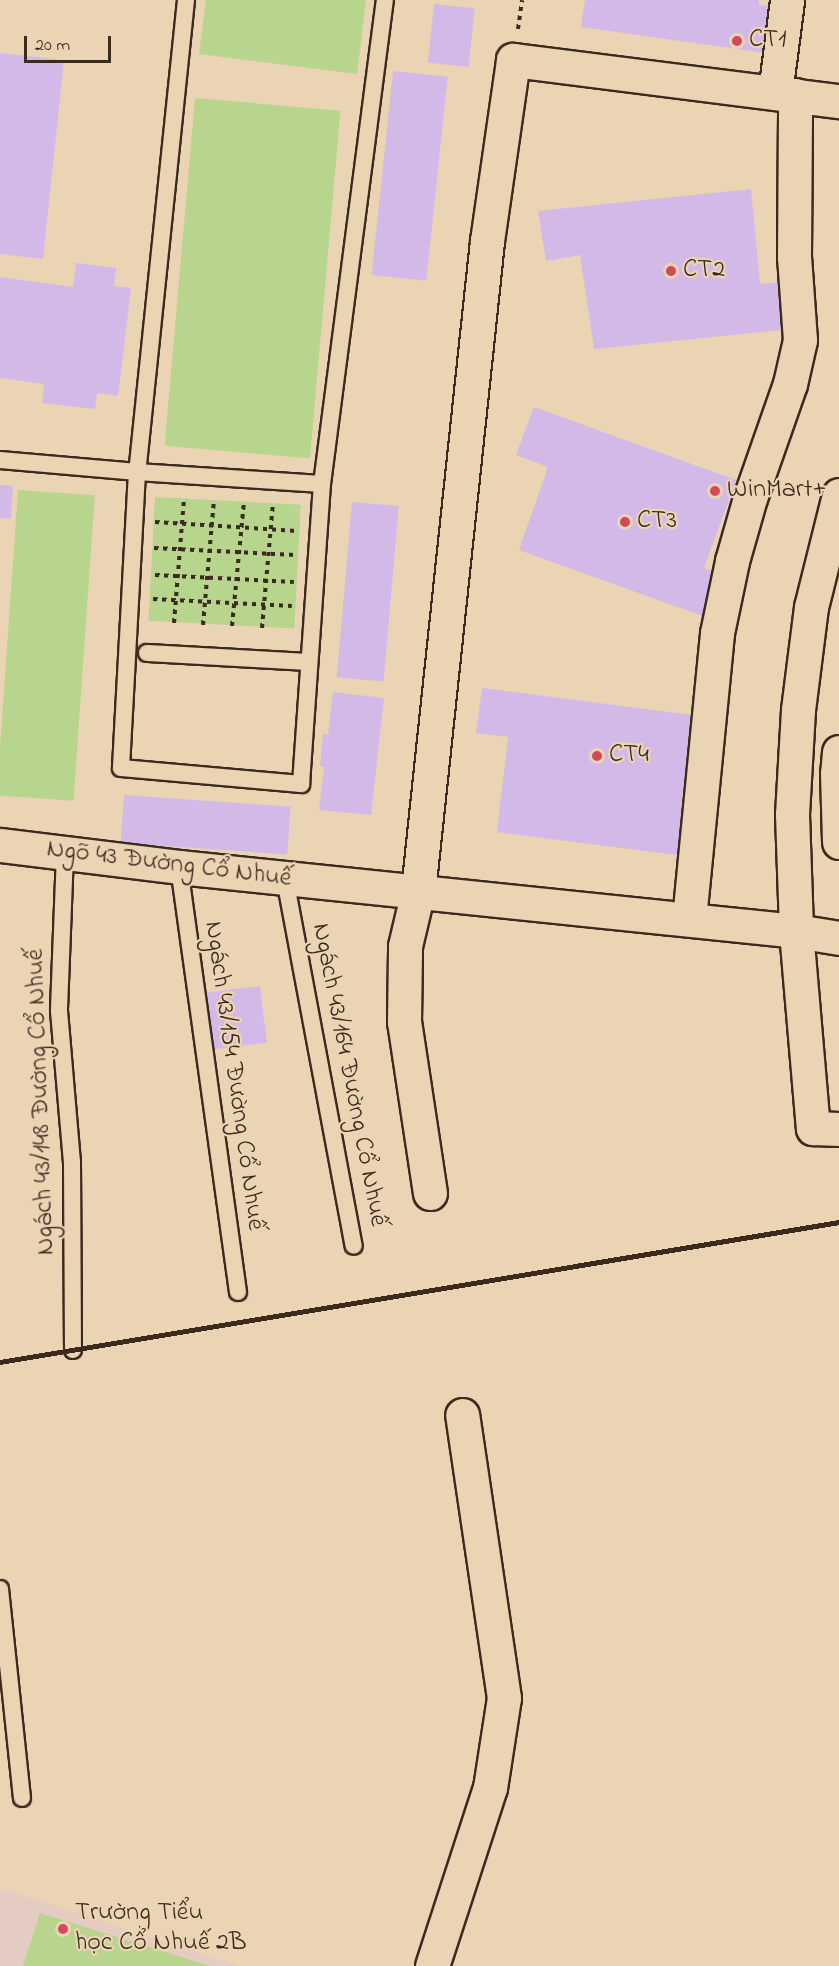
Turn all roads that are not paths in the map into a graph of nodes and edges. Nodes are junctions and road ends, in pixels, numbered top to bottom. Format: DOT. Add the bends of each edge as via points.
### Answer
graph roads {
  1 [pos="186,0"];
  2 [pos="385,0"];
  3 [pos="787,0"];
  4 [pos="785,94"];
  5 [pos="839,101"];
  6 [pos="0,460"];
  7 [pos="137,472"];
  8 [pos="322,484"];
  9 [pos="839,495"];
  10 [pos="147,653"];
  11 [pos="309,663"];
  12 [pos="839,752"];
  13 [pos="839,842"];
  14 [pos="0,844"];
  15 [pos="66,853"];
  16 [pos="178,867"];
  17 [pos="285,879"];
  18 [pos="418,891"];
  19 [pos="689,920"];
  20 [pos="796,931"];
  21 [pos="839,938"];
  22 [pos="839,1129"];
  23 [pos="430,1193"];
  24 [pos="354,1246"];
  25 [pos="238,1292"];
  26 [pos="73,1350"];
  27 [pos="462,1415"];
  28 [pos="0,1589"];
  29 [pos="22,1798"];
  30 [pos="432,1966"];
  1 -- 7 [label="lane"];
  2 -- 8 [label="lane"];
  3 -- 4 [label="street"];
  4 -- 5 [label="street"];
  4 -- 18 [label="street" via="513,60 487,241"];
  4 -- 19 [label="street" via="800,340 790,384 732,561 717,633"];
  6 -- 7 [label="lane"];
  7 -- 8 [label="lane"];
  7 -- 11 [label="lane" via="121,768 301,784"];
  8 -- 11 [label="lane"];
  9 -- 20 [label="street" via="811,607 798,710 792,814"];
  10 -- 11 [label="lane"];
  12 -- 13 [label="street"];
  14 -- 15 [label="street, Ngõ 43 Đường Cổ Nhuế"];
  15 -- 16 [label="street, Ngõ 43 Đường Cổ Nhuế"];
  15 -- 26 [label="lane, Ngách 43/148 Đường Cổ Nhuế" via="59,1011 72,1162"];
  16 -- 17 [label="street, Ngõ 43 Đường Cổ Nhuế"];
  16 -- 25 [label="lane, Ngách 43/154 Đường Cổ Nhuế"];
  17 -- 18 [label="street, Ngõ 43 Đường Cổ Nhuế"];
  17 -- 24 [label="lane, Ngách 43/164 Đường Cổ Nhuế"];
  18 -- 19 [label="street, Ngõ 43 Đường Cổ Nhuế"];
  18 -- 23 [label="street" via="405,946 404,1022"];
  19 -- 20 [label="street, Ngõ 43 Đường Cổ Nhuế"];
  20 -- 21 [label="street, Ngõ 43 Đường Cổ Nhuế"];
  20 -- 22 [label="street" via="813,1128"];
  27 -- 30 [label="street" via="504,1698 490,1788"];
  28 -- 29 [label="lane"];
}
